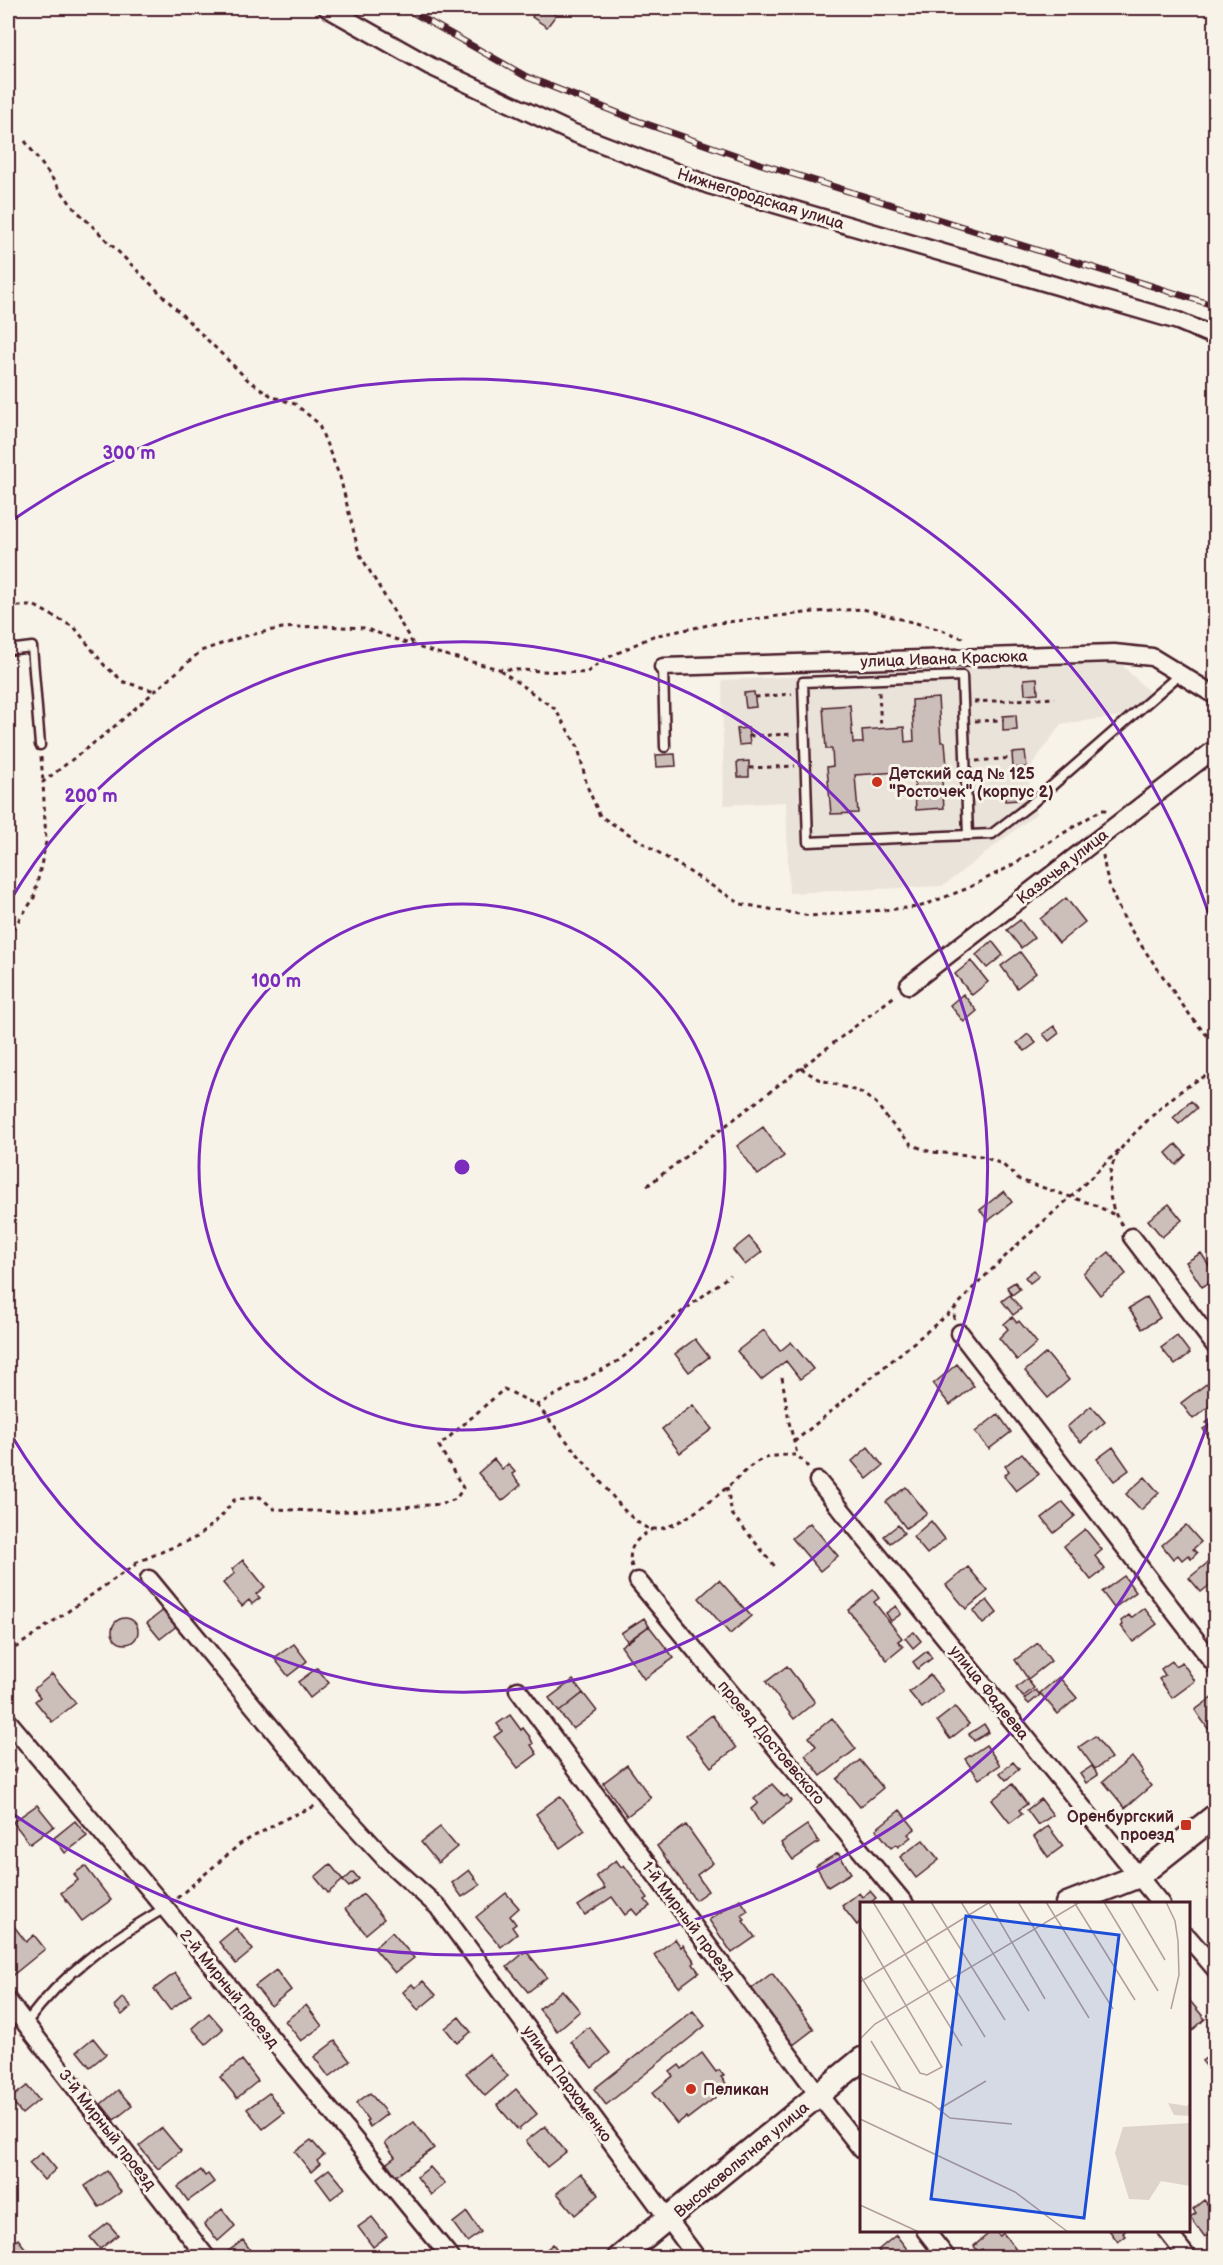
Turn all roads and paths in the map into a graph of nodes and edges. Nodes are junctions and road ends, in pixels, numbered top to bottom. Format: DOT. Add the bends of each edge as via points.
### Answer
graph roads {
  1 [pos="327,8"];
  2 [pos="351,13"];
  3 [pos="25,141"];
  4 [pos="1215,337"];
  5 [pos="9,605"];
  6 [pos="973,643"];
  7 [pos="414,645"];
  8 [pos="8,650"];
  9 [pos="663,667"];
  10 [pos="499,669"];
  11 [pos="1180,674"];
  12 [pos="878,679"];
  13 [pos="155,691"];
  14 [pos="803,693"];
  15 [pos="1031,694"];
  16 [pos="1215,696"];
  17 [pos="755,697"];
  18 [pos="1055,698"];
  19 [pos="1032,700"];
  20 [pos="963,703"];
  21 [pos="1003,720"];
  22 [pos="964,722"];
  23 [pos="881,729"];
  24 [pos="805,734"];
  25 [pos="749,736"];
  26 [pos="40,745"];
  27 [pos="665,747"];
  28 [pos="1215,748"];
  29 [pos="1012,758"];
  30 [pos="965,762"];
  31 [pos="806,765"];
  32 [pos="749,768"];
  33 [pos="43,782"];
  34 [pos="1005,791"];
  35 [pos="967,793"];
  36 [pos="1138,808"];
  37 [pos="968,836"];
  38 [pos="1101,836"];
  39 [pos="8,936"];
  40 [pos="909,985"];
  41 [pos="1215,1044"];
  42 [pos="801,1068"];
  43 [pos="1215,1072"];
  44 [pos="1120,1148"];
  45 [pos="648,1186"];
  46 [pos="1071,1197"];
  47 [pos="1115,1215"];
  48 [pos="1132,1238"];
  49 [pos="730,1275"];
  50 [pos="955,1308"];
  51 [pos="960,1333"];
  52 [pos="1215,1347"];
  53 [pos="783,1377"];
  54 [pos="537,1405"];
  55 [pos="794,1442"];
  56 [pos="797,1455"];
  57 [pos="818,1481"];
  58 [pos="727,1487"];
  59 [pos="653,1530"];
  60 [pos="135,1563"];
  61 [pos="777,1569"];
  62 [pos="149,1579"];
  63 [pos="638,1581"];
  64 [pos="8,1653"];
  65 [pos="1215,1666"];
  66 [pos="518,1689"];
  67 [pos="8,1721"];
  68 [pos="330,1799"];
  69 [pos="1215,1815"];
  70 [pos="1139,1876"];
  71 [pos="903,1902"];
  72 [pos="1072,1902"];
  73 [pos="1159,1902"];
  74 [pos="165,1908"];
  75 [pos="1190,1939"];
  76 [pos="1215,1970"];
  77 [pos="8,2001"];
  78 [pos="18,2021"];
  79 [pos="860,2060"];
  80 [pos="819,2095"];
  81 [pos="860,2149"];
  82 [pos="668,2219"];
  83 [pos="927,2232"];
  84 [pos="1168,2232"];
  85 [pos="207,2258"];
  86 [pos="451,2258"];
  87 [pos="620,2258"];
  88 [pos="698,2258"];
  89 [pos="947,2258"];
  90 [pos="1188,2258"];
  1 -- 2 [label="street, Нижнегородская улица"];
  2 -- 4 [label="street, Нижнегородская улица" via="430,66 560,127 709,185 1178,321"];
  3 -- 7 [label="path" via="73,207 248,380 273,397 295,404 318,423 340,477 359,553"];
  5 -- 13 [label="path" via="35,606 75,628 105,666 124,682"];
  6 -- 10 [label="path" via="942,630 863,609 719,623 653,636 586,673"];
  7 -- 10 [label="path"];
  7 -- 13 [label="path" via="364,628 282,628 201,651"];
  8 -- 26 [label="lane" via="32,647"];
  9 -- 11 [label="street, улица Ивана Красюка" via="1114,653 1152,657"];
  9 -- 27 [label="lane"];
  10 -- 36 [label="path" via="555,709 578,747 587,786 600,816 741,904 810,916 919,907 1007,868 1101,810"];
  11 -- 16 [label="street, улица Ивана Красюка"];
  11 -- 37 [label="lane" via="992,834"];
  12 -- 14 [label="lane" via="803,682"];
  12 -- 20 [label="lane" via="962,676"];
  12 -- 23 [label="path"];
  13 -- 33 [label="path"];
  14 -- 17 [label="path"];
  14 -- 24 [label="lane"];
  15 -- 19 [label="path"];
  18 -- 19 [label="path"];
  19 -- 20 [label="path"];
  20 -- 22 [label="lane"];
  21 -- 22 [label="path"];
  22 -- 30 [label="lane"];
  24 -- 25 [label="path"];
  24 -- 31 [label="lane"];
  26 -- 33 [label="path"];
  28 -- 36 [label="street, Казачья улица"];
  29 -- 30 [label="path"];
  30 -- 35 [label="lane"];
  31 -- 32 [label="path"];
  31 -- 37 [label="lane" via="808,842"];
  33 -- 39 [label="path" via="46,842 34,898"];
  34 -- 35 [label="path"];
  35 -- 37 [label="lane"];
  36 -- 38 [label="street, Казачья улица"];
  38 -- 40 [label="street, Казачья улица"];
  38 -- 41 [label="path" via="1106,874 1117,908 1200,1029"];
  40 -- 42 [label="path"];
  42 -- 45 [label="path"];
  42 -- 46 [label="path" via="818,1079 860,1092 876,1103 912,1145 931,1152 981,1156 1002,1164 1020,1180"];
  43 -- 44 [label="path" via="1168,1100"];
  44 -- 46 [label="path"];
  44 -- 47 [label="path" via="1108,1182"];
  46 -- 47 [label="path"];
  46 -- 50 [label="path"];
  47 -- 48 [label="path"];
  48 -- 52 [label="street"];
  49 -- 54 [label="path" via="618,1361"];
  50 -- 51 [label="path"];
  50 -- 55 [label="path"];
  51 -- 65 [label="street"];
  53 -- 55 [label="path"];
  54 -- 59 [label="path" via="623,1509"];
  54 -- 60 [label="path" via="504,1389 439,1446 463,1488 456,1499 334,1512 274,1509 260,1497 234,1500 220,1518 196,1537"];
  55 -- 56 [label="path"];
  56 -- 57 [label="path"];
  56 -- 58 [label="path" via="772,1456 756,1462"];
  57 -- 70 [label="street, улица Фадеева"];
  58 -- 59 [label="path" via="671,1526"];
  58 -- 61 [label="path" via="732,1514"];
  59 -- 63 [label="path" via="632,1544 630,1563"];
  60 -- 62 [label="path"];
  60 -- 64 [label="path"];
  62 -- 68 [label="street, улица Пархоменко"];
  63 -- 71 [label="street, проезд Достоевского"];
  66 -- 80 [label="street, 1-й Мирный проезд"];
  67 -- 74 [label="street, 2-й Мирный проезд"];
  68 -- 74 [label="path" via="240,1844"];
  68 -- 82 [label="street, улица Пархоменко" via="387,1861 438,1907"];
  69 -- 70 [label="street"];
  70 -- 72 [label="street"];
  70 -- 73 [label="street, улица Фадеева"];
  74 -- 78 [label="lane" via="79,1965"];
  74 -- 86 [label="street, 2-й Мирный проезд"];
  75 -- 76 [label="street"];
  77 -- 78 [label="street, 3-й Мирный проезд"];
  78 -- 85 [label="street, 3-й Мирный проезд"];
  79 -- 80 [label="street, Высоковольтная улица"];
  80 -- 81 [label="street, 1-й Мирный проезд"];
  80 -- 82 [label="street, Высоковольтная улица"];
  82 -- 87 [label="street, Высоковольтная улица"];
  82 -- 88 [label="street, улица Пархоменко"];
  83 -- 89 [label="street"];
  84 -- 90 [label="street"];
}
